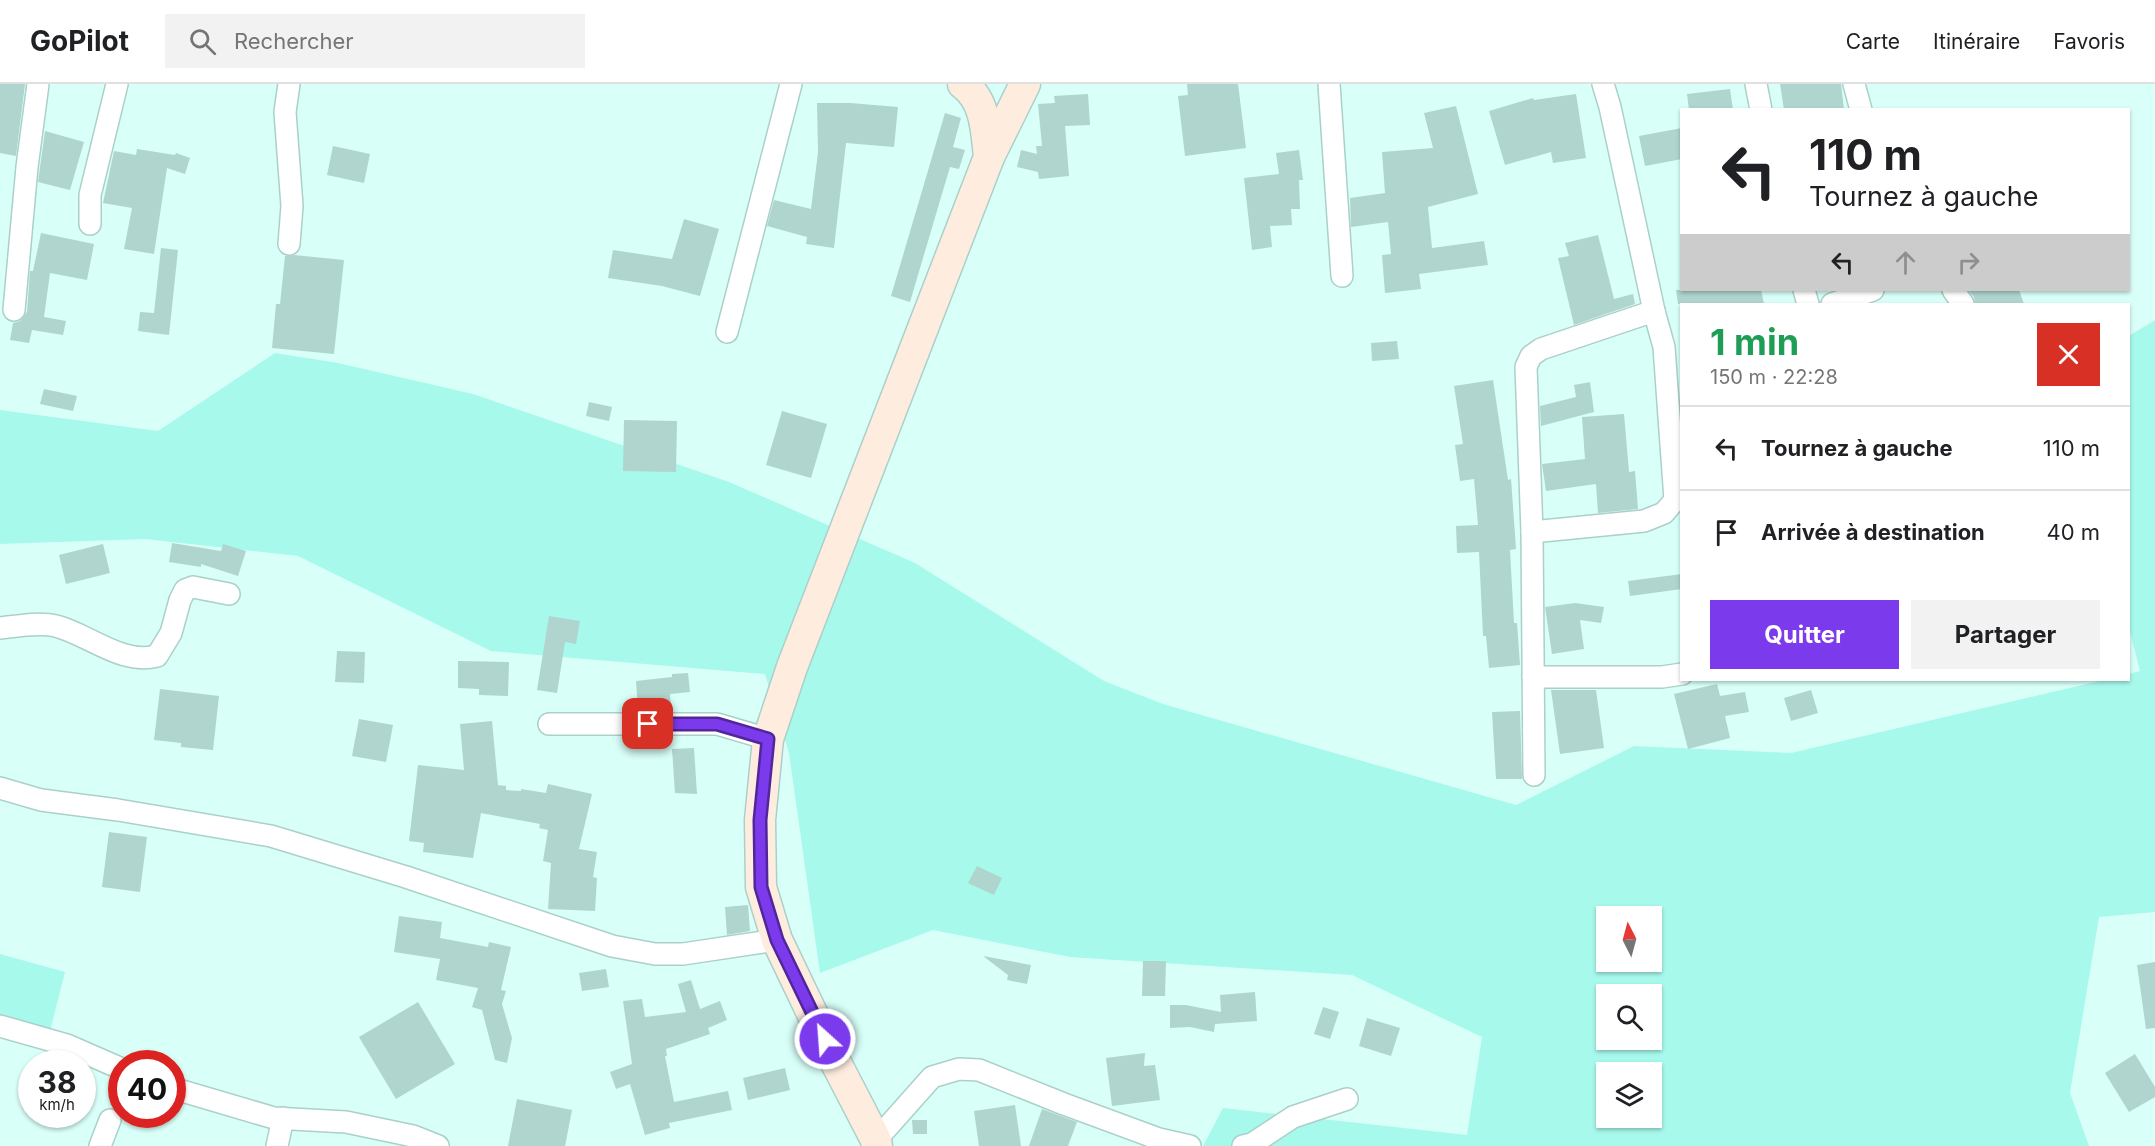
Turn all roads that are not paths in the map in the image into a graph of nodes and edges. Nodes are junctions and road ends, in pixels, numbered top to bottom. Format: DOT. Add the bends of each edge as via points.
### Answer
graph roads {
  1 [pos="38,84"];
  2 [pos="117,84"];
  3 [pos="289,84"];
  4 [pos="791,84"];
  5 [pos="963,84"];
  6 [pos="1025,84"];
  7 [pos="1329,84"];
  8 [pos="1603,84"];
  9 [pos="1756,84"];
  10 [pos="1854,84"];
  11 [pos="1761,108"];
  12 [pos="1860,108"];
  13 [pos="989,157"];
  14 [pos="90,224"];
  15 [pos="289,244"];
  16 [pos="1342,276"];
  17 [pos="1870,291"];
  18 [pos="1835,303"];
  19 [pos="14,310"];
  20 [pos="1654,311"];
  21 [pos="727,332"];
  22 [pos="1673,345"];
  23 [pos="1532,532"];
  24 [pos="229,594"];
  25 [pos="0,627"];
  26 [pos="1680,674"];
  27 [pos="1533,677"];
  28 [pos="549,724"];
  29 [pos="768,739"];
  30 [pos="1534,775"];
  31 [pos="0,788"];
  32 [pos="777,940"];
  33 [pos="0,1026"];
  34 [pos="108,1063"];
  35 [pos="186,1092"];
  36 [pos="1347,1099"];
  37 [pos="283,1118"];
  38 [pos="108,1125"];
  39 [pos="877,1143"];
  40 [pos="100,1146"];
  41 [pos="277,1146"];
  42 [pos="438,1146"];
  43 [pos="1190,1146"];
  44 [pos="1243,1146"];
  1 -- 19 [label="street"];
  2 -- 14 [label="street" via="90,195"];
  3 -- 15 [label="street" via="285,112 292,206"];
  4 -- 21 [label="street"];
  5 -- 13 [label="street" via="973,91 985,117"];
  6 -- 13 [label="street"];
  7 -- 16 [label="street"];
  8 -- 20 [label="street"];
  9 -- 11 [label="street"];
  10 -- 12 [label="street"];
  13 -- 29 [label="street" via="796,656"];
  17 -- 18 [label="street"];
  20 -- 22 [label="street"];
  20 -- 23 [label="street" via="1541,349 1531,356 1526,367"];
  22 -- 23 [label="street" via="1675,500 1664,513 1644,521"];
  23 -- 27 [label="street"];
  24 -- 25 [label="street" via="193,587 185,590 171,633 157,656 144,659 132,658 53,625"];
  26 -- 27 [label="street"];
  27 -- 30 [label="street"];
  28 -- 29 [label="street" via="717,724"];
  29 -- 32 [label="street" via="760,820 761,887"];
  31 -- 32 [label="street" via="41,800 271,836 612,946 655,954 683,954"];
  32 -- 39 [label="street"];
  33 -- 34 [label="street" via="67,1045"];
  35 -- 37 [label="street"];
  36 -- 44 [label="street" via="1293,1117"];
  37 -- 41 [label="street"];
  37 -- 42 [label="street" via="346,1122 413,1136"];
  38 -- 40 [label="street"];
  39 -- 43 [label="street" via="932,1077 959,1069 979,1070 1138,1131"];
}
